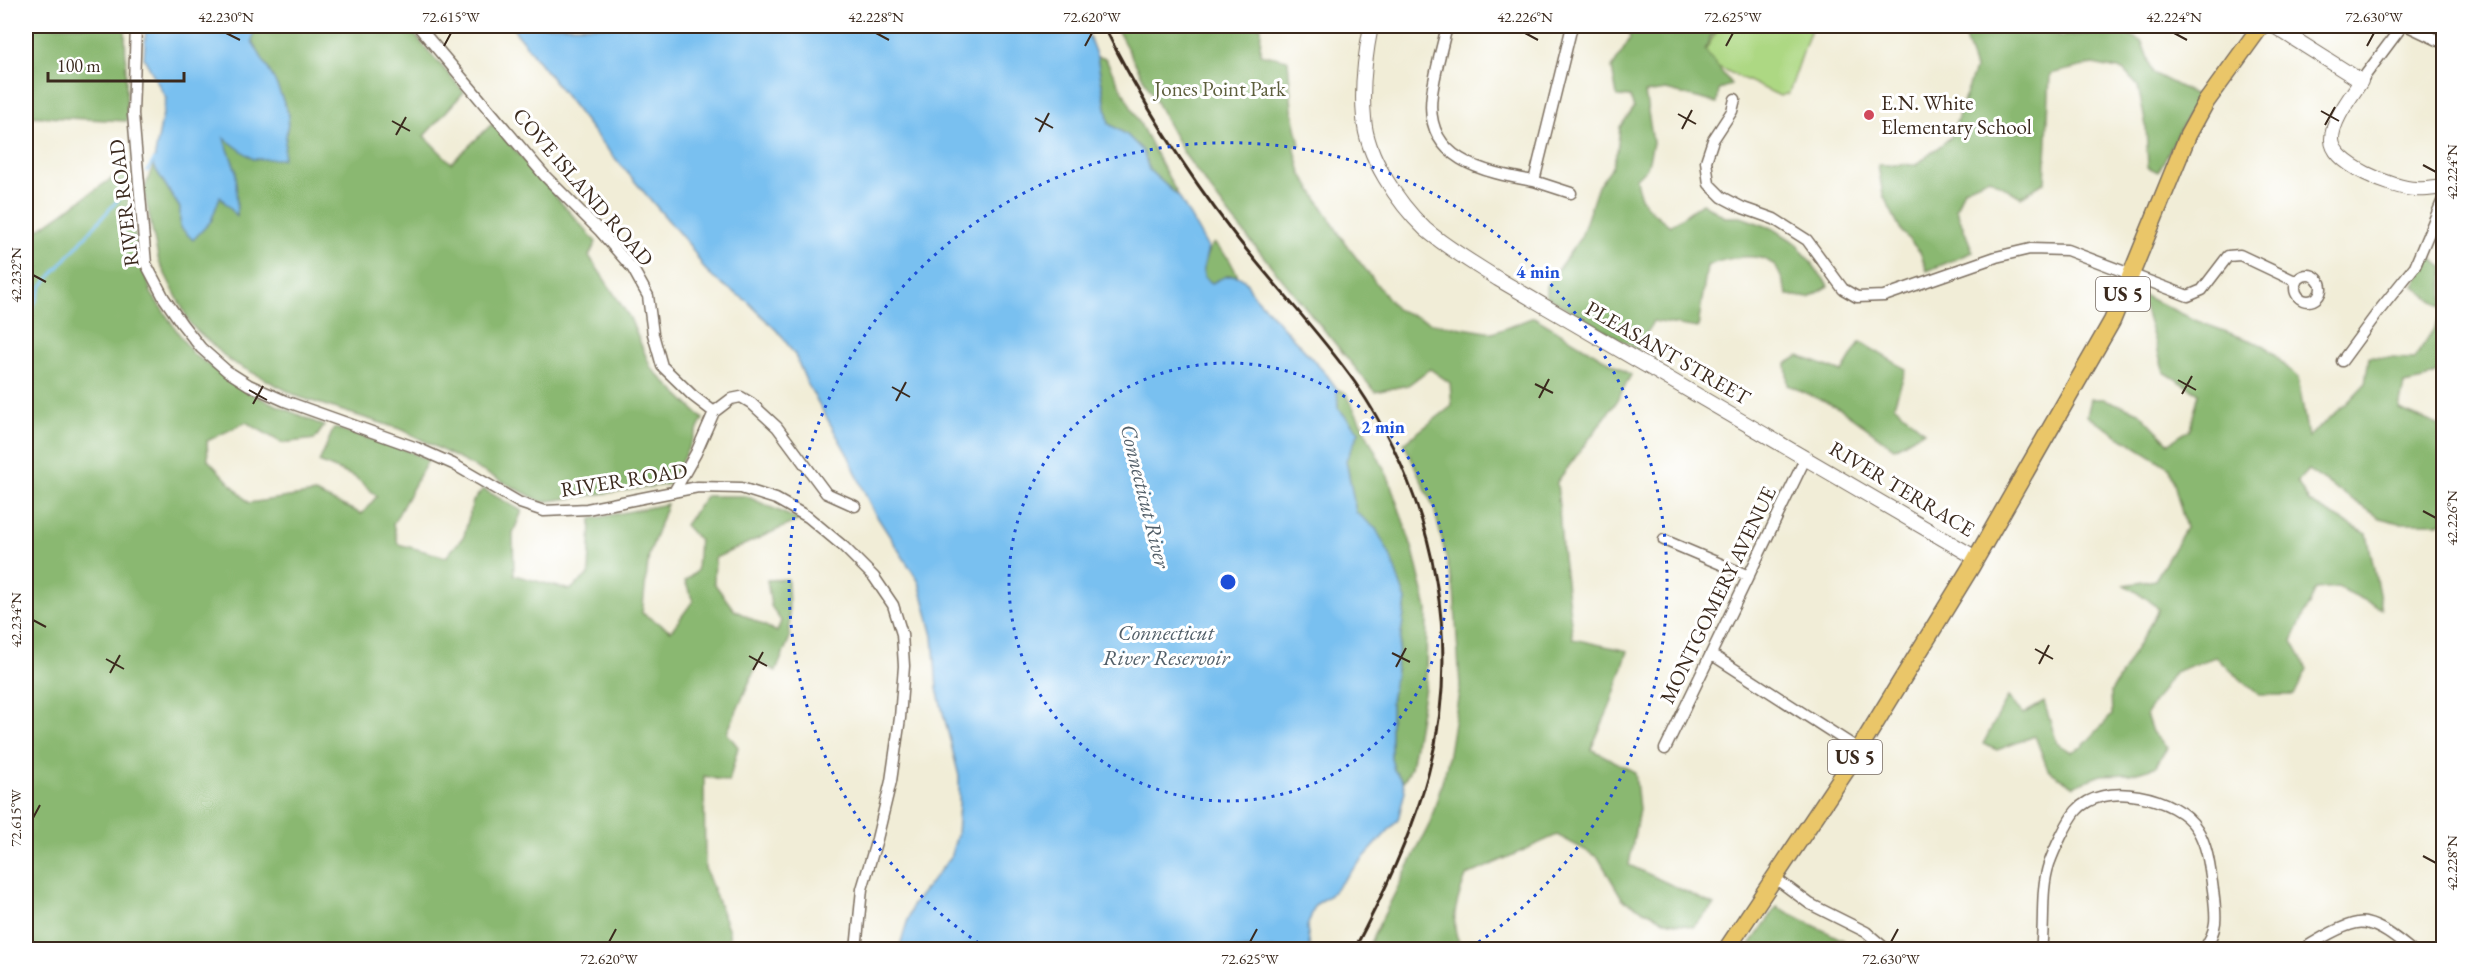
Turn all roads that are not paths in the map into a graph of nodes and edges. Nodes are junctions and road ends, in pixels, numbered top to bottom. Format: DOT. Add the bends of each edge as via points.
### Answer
graph roads {
  1 [pos="136,26"];
  2 [pos="418,26"];
  3 [pos="1371,26"];
  4 [pos="1447,26"];
  5 [pos="1572,26"];
  6 [pos="2261,26"];
  7 [pos="2274,26"];
  8 [pos="2402,26"];
  9 [pos="2408,26"];
  10 [pos="2444,43"];
  11 [pos="2361,81"];
  12 [pos="1735,99"];
  13 [pos="1534,181"];
  14 [pos="2444,187"];
  15 [pos="1571,193"];
  16 [pos="2444,197"];
  17 [pos="2132,273"];
  18 [pos="2296,282"];
  19 [pos="2342,361"];
  20 [pos="714,412"];
  21 [pos="1806,457"];
  22 [pos="674,492"];
  23 [pos="855,506"];
  24 [pos="1664,540"];
  25 [pos="1976,558"];
  26 [pos="1749,576"];
  27 [pos="1711,654"];
  28 [pos="1665,749"];
  29 [pos="1860,750"];
  30 [pos="1776,878"];
  31 [pos="856,950"];
  32 [pos="1726,950"];
  33 [pos="1887,950"];
  34 [pos="2041,950"];
  35 [pos="2202,950"];
  36 [pos="2302,950"];
  37 [pos="2411,950"];
  1 -- 22 [label="street, RIVER ROAD" via="133,114 146,264 182,324 227,371 285,401 427,452 520,503 544,511 586,509"];
  2 -- 20 [label="street, COVE ISLAND ROAD" via="545,176 633,269 648,296 662,366"];
  3 -- 21 [label="street, PLEASANT STREET" via="1364,62 1364,120 1376,162 1403,206 1427,230 1498,279"];
  4 -- 13 [label="street" via="1432,96 1438,138 1470,163 1495,174"];
  5 -- 13 [label="street"];
  6 -- 17 [label="main road, US 5" via="2206,102 2188,135"];
  7 -- 11 [label="street"];
  8 -- 11 [label="street"];
  9 -- 10 [label="street"];
  11 -- 14 [label="street" via="2337,123 2332,140 2336,154 2385,182 2414,189"];
  12 -- 17 [label="street" via="1706,161 1709,184 1722,197 1774,219 1807,240 1843,289 1857,297 1884,296 2030,249 2067,250"];
  13 -- 15 [label="street"];
  16 -- 19 [label="street" via="2415,266"];
  17 -- 18 [label="street" via="2188,296 2202,290 2228,256 2240,255"];
  17 -- 25 [label="main road, US 5" via="2112,321"];
  20 -- 22 [label="street"];
  20 -- 23 [label="street" via="730,399 741,397 751,403 777,427 826,494"];
  21 -- 25 [label="street, RIVER TERRACE"];
  21 -- 26 [label="street, MONTGOMERY AVENUE"];
  22 -- 31 [label="street, RIVER ROAD" via="698,487 741,488 776,499 808,517 844,547 874,577 893,605 902,634 900,718 891,781 862,889"];
  24 -- 26 [label="street"];
  25 -- 29 [label="main road, US 5"];
  26 -- 27 [label="street, MONTGOMERY AVENUE"];
  27 -- 28 [label="street, MONTGOMERY AVENUE"];
  27 -- 29 [label="street"];
  29 -- 30 [label="main road, US 5"];
  30 -- 32 [label="main road, US 5"];
  30 -- 33 [label="street" via="1810,904 1866,932"];
  34 -- 35 [label="street" via="2049,864 2076,811 2095,797 2131,795 2158,799 2176,807 2198,829 2210,863 2216,920 2212,938"];
  36 -- 37 [label="street" via="2332,931 2364,922 2387,932"];
}
